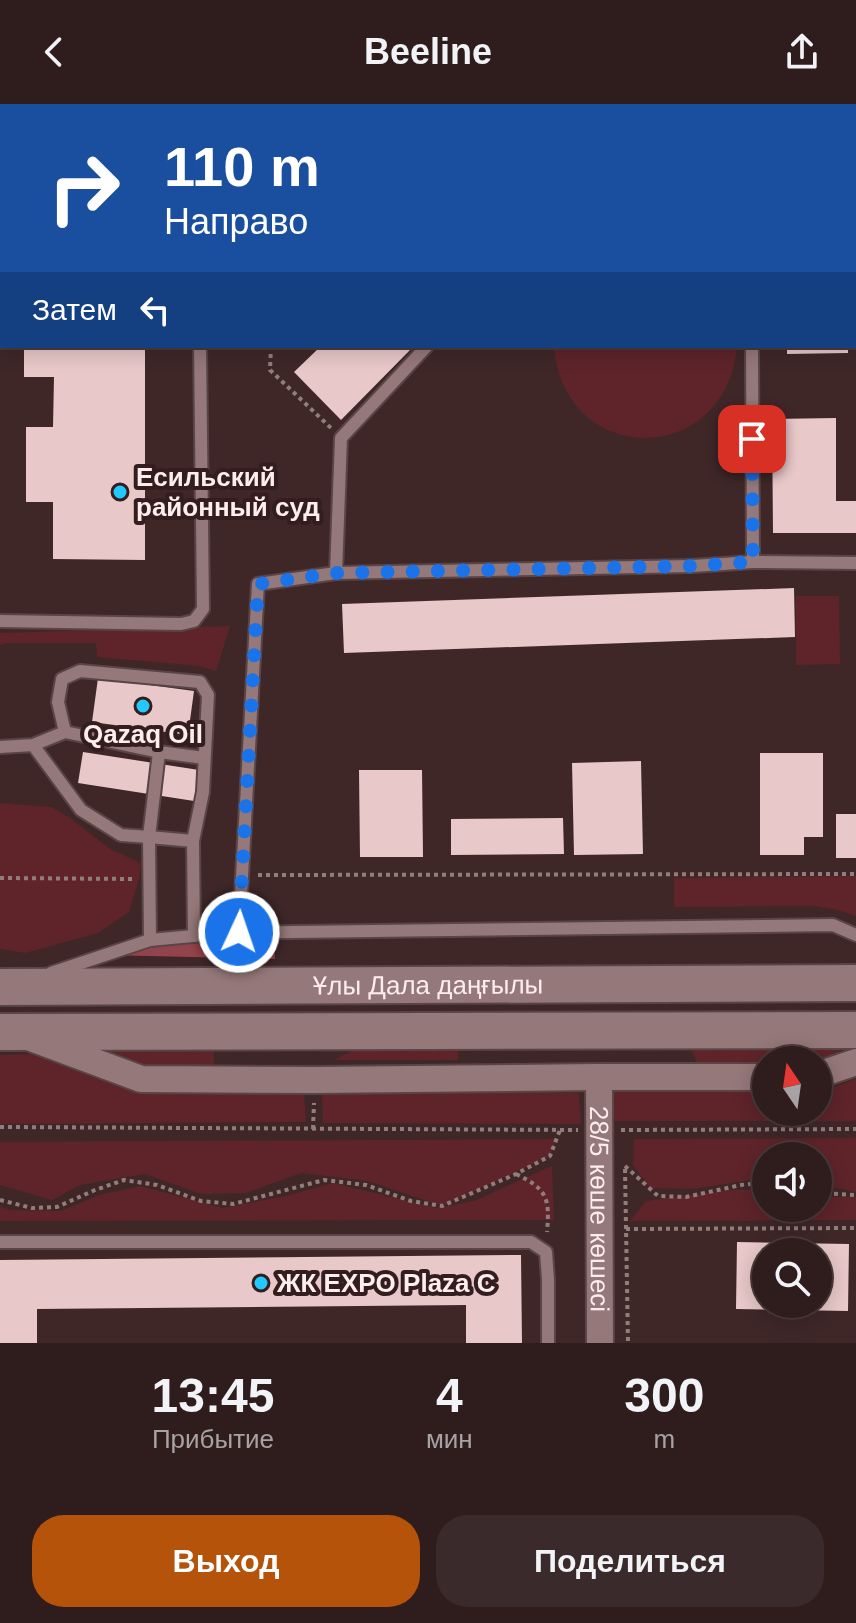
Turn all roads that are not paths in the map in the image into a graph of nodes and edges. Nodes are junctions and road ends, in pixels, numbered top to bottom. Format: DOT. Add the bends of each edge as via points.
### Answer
graph roads {
  1 [pos="200,348"];
  2 [pos="425,348"];
  3 [pos="752,348"];
  4 [pos="753,562"];
  5 [pos="856,563"];
  6 [pos="336,573"];
  7 [pos="0,621"];
  8 [pos="65,732"];
  9 [pos="33,745"];
  10 [pos="0,747"];
  11 [pos="159,752"];
  12 [pos="204,758"];
  13 [pos="149,837"];
  14 [pos="193,841"];
  15 [pos="239,932"];
  16 [pos="856,935"];
  17 [pos="194,936"];
  18 [pos="150,940"];
  19 [pos="856,983"];
  20 [pos="5,987"];
  21 [pos="856,1030"];
  22 [pos="8,1032"];
  23 [pos="856,1062"];
  24 [pos="832,1070"];
  25 [pos="599,1077"];
  26 [pos="752,1077"];
  27 [pos="0,1242"];
  28 [pos="548,1343"];
  29 [pos="600,1343"];
  1 -- 7 [label="lane" via="203,609 194,621 181,624"];
  2 -- 6 [label="lane" via="341,438"];
  3 -- 4 [label="lane"];
  4 -- 5 [label="lane"];
  4 -- 6 [label="lane"];
  6 -- 15 [label="lane" via="258,584"];
  8 -- 9 [label="lane"];
  8 -- 11 [label="lane"];
  8 -- 12 [label="lane" via="58,702 62,679 80,671 200,682 208,695"];
  9 -- 10 [label="lane"];
  9 -- 13 [label="lane" via="81,810 121,835"];
  11 -- 12 [label="lane"];
  11 -- 13 [label="lane"];
  12 -- 14 [label="lane"];
  13 -- 14 [label="lane"];
  13 -- 18 [label="lane"];
  14 -- 17 [label="lane"];
  15 -- 16 [label="lane" via="833,925"];
  15 -- 17 [label="lane"];
  17 -- 18 [label="lane"];
  18 -- 20 [label="lane"];
  19 -- 20 [label="main road, Ұлы Дала даңғылы"];
  21 -- 22 [label="main road, Ұлы Дала даңғылы"];
  22 -- 25 [label="street" via="141,1079"];
  23 -- 24 [label="street"];
  25 -- 26 [label="street"];
  25 -- 29 [label="street, 28/5 көше көшесі"];
  27 -- 28 [label="lane" via="531,1242 546,1252"];
}
